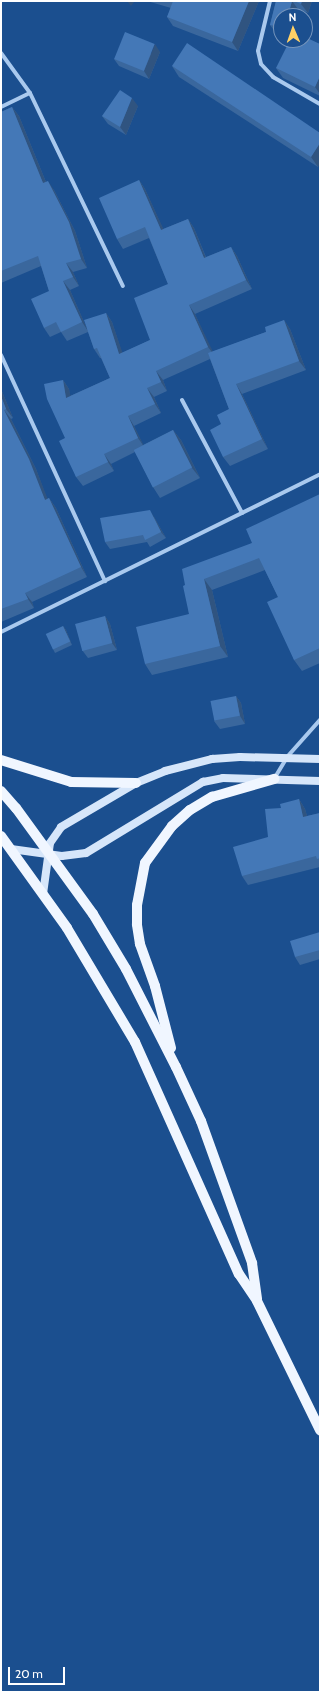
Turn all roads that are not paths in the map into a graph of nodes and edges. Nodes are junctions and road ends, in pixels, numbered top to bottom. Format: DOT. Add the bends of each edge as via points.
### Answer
graph roads {
  1 [pos="270,1"];
  2 [pos="1,53"];
  3 [pos="30,93"];
  4 [pos="320,104"];
  5 [pos="1,107"];
  6 [pos="123,286"];
  7 [pos="1,355"];
  8 [pos="182,400"];
  9 [pos="320,474"];
  10 [pos="242,513"];
  11 [pos="105,581"];
  12 [pos="1,632"];
  13 [pos="320,720"];
  14 [pos="287,757"];
  15 [pos="320,759"];
  16 [pos="1,760"];
  17 [pos="274,779"];
  18 [pos="320,781"];
  19 [pos="136,783"];
  20 [pos="1,791"];
  21 [pos="1,836"];
  22 [pos="11,848"];
  23 [pos="48,854"];
  24 [pos="43,894"];
  25 [pos="176,1067"];
  26 [pos="257,1301"];
  27 [pos="320,1430"];
  1 -- 4 [label="street" via="258,52 261,64 272,77"];
  2 -- 3 [label="street"];
  3 -- 5 [label="street"];
  3 -- 6 [label="street"];
  7 -- 11 [label="street"];
  8 -- 10 [label="street"];
  9 -- 10 [label="street"];
  10 -- 11 [label="street"];
  11 -- 12 [label="street"];
  13 -- 14 [label="street"];
  14 -- 15 [label="street"];
  14 -- 17 [label="street"];
  14 -- 19 [label="street" via="212,759 165,771"];
  16 -- 19 [label="main road" via="71,782"];
  17 -- 18 [label="street"];
  17 -- 23 [label="street" via="223,778 203,782 86,853 71,856"];
  17 -- 25 [label="main road" via="212,797 190,810 172,826 145,863 137,905 140,944 155,986"];
  19 -- 23 [label="street" via="61,827 50,843"];
  20 -- 23 [label="main road"];
  21 -- 22 [label="main road"];
  22 -- 23 [label="street"];
  22 -- 24 [label="main road"];
  23 -- 24 [label="street"];
  23 -- 25 [label="main road" via="93,914 126,969"];
  24 -- 26 [label="main road" via="76,942 135,1042 239,1274"];
  25 -- 26 [label="main road" via="201,1121 252,1263"];
  26 -- 27 [label="main road"];
}
